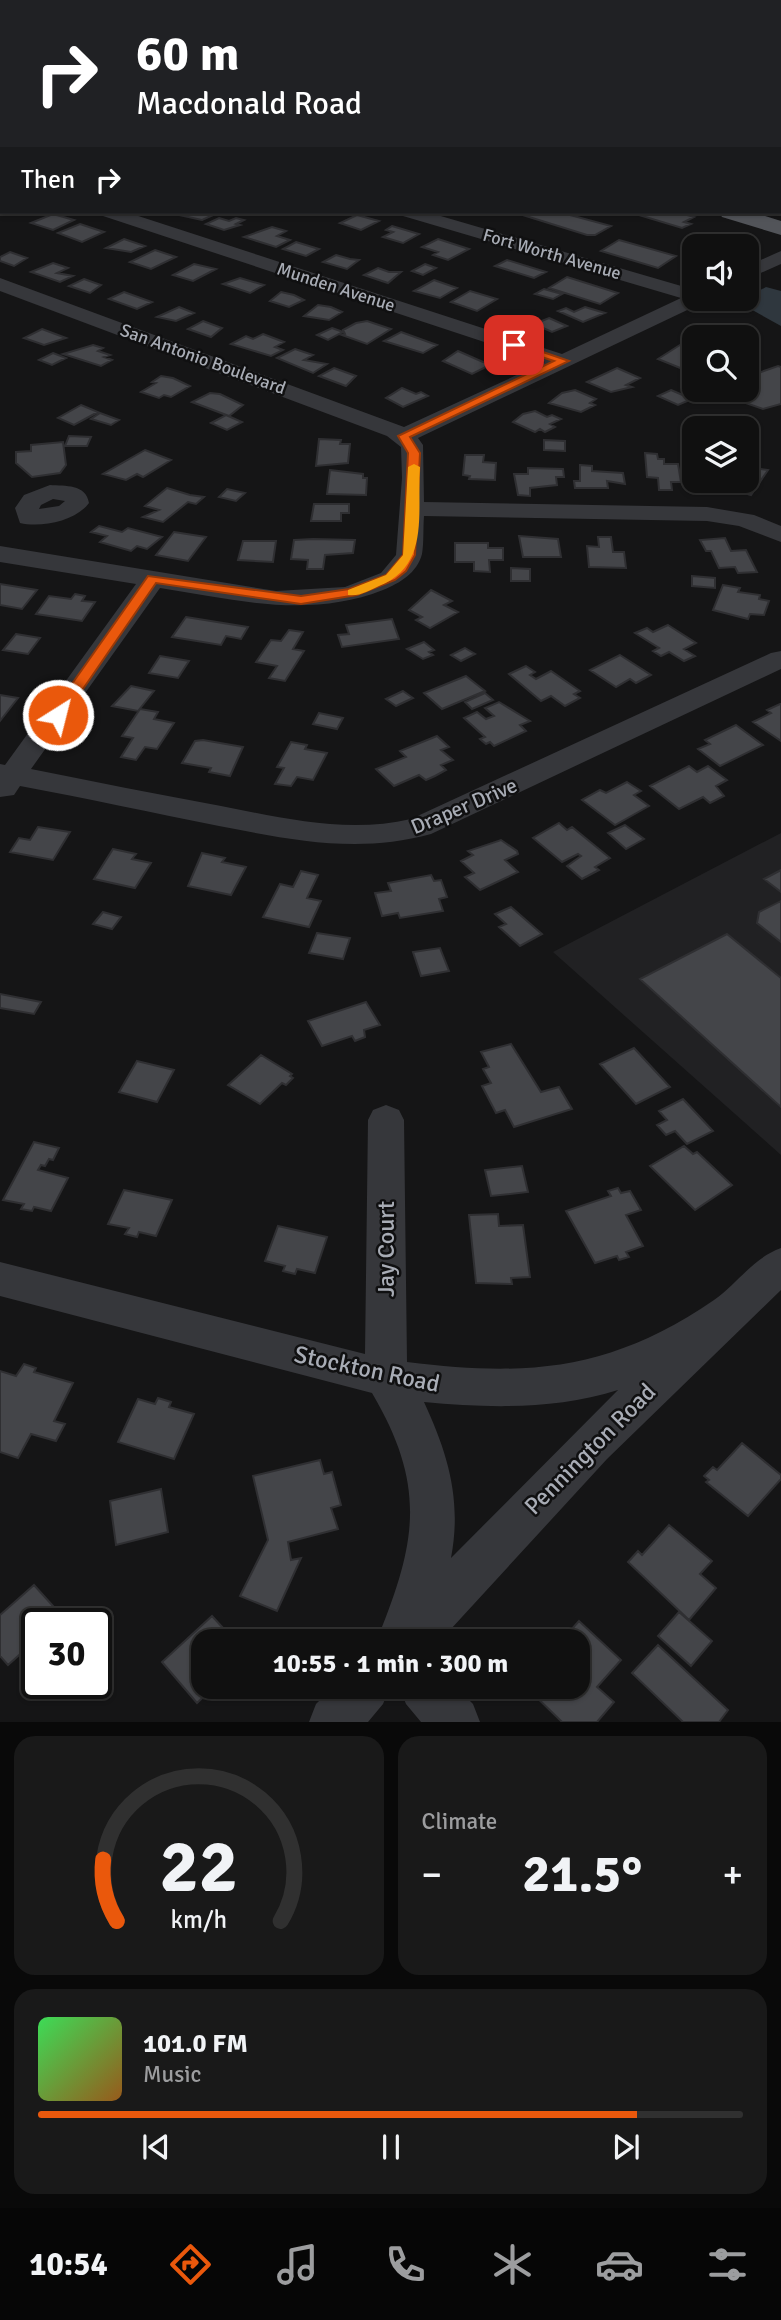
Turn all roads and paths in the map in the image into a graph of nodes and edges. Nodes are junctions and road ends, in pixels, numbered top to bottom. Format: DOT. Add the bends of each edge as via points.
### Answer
graph roads {
  1 [pos="115,214"];
  2 [pos="416,214"];
  3 [pos="736,214"];
  4 [pos="781,229"];
  5 [pos="781,257"];
  6 [pos="759,267"];
  7 [pos="0,284"];
  8 [pos="682,294"];
  9 [pos="682,304"];
  10 [pos="564,361"];
  11 [pos="404,436"];
  12 [pos="412,509"];
  13 [pos="29,519"];
  14 [pos="781,535"];
  15 [pos="5,554"];
  16 [pos="153,579"];
  17 [pos="781,659"];
  18 [pos="4,780"];
  19 [pos="386,1120"];
  20 [pos="781,1265"];
  21 [pos="0,1279"];
  22 [pos="727,1313"];
  23 [pos="386,1378"];
  24 [pos="405,1629"];
  25 [pos="419,1629"];
  26 [pos="355,1699"];
  27 [pos="434,1699"];
  28 [pos="334,1721"];
  29 [pos="455,1721"];
  1 -- 10 [label="street, Munden Avenue"];
  2 -- 8 [label="street, Fort Worth Avenue"];
  3 -- 4 [label="main road"];
  5 -- 6 [label="street"];
  7 -- 11 [label="street, San Antonio Boulevard"];
  9 -- 10 [label="street"];
  10 -- 11 [label="street"];
  11 -- 12 [label="street" via="414,453"];
  12 -- 14 [label="street" via="707,514 745,520"];
  12 -- 16 [label="street" via="409,555 402,568 390,578 352,593 275,598"];
  13 -- 15 [label="street" via="27,529"];
  15 -- 16 [label="street"];
  16 -- 18 [label="street"];
  17 -- 18 [label="street, Draper Drive" via="420,827 377,837 349,837"];
  19 -- 23 [label="street, Jay Court"];
  20 -- 22 [label="street, Pennington Road"];
  21 -- 23 [label="street, Stockton Road"];
  22 -- 23 [label="street, Stockton Road" via="678,1344 622,1369 584,1379 518,1387 450,1386"];
  22 -- 25 [label="street, Pennington Road" via="482,1558"];
  23 -- 24 [label="street" via="422,1440 435,1511 429,1569"];
  26 -- 28 [label="street"];
  27 -- 29 [label="street"];
}
